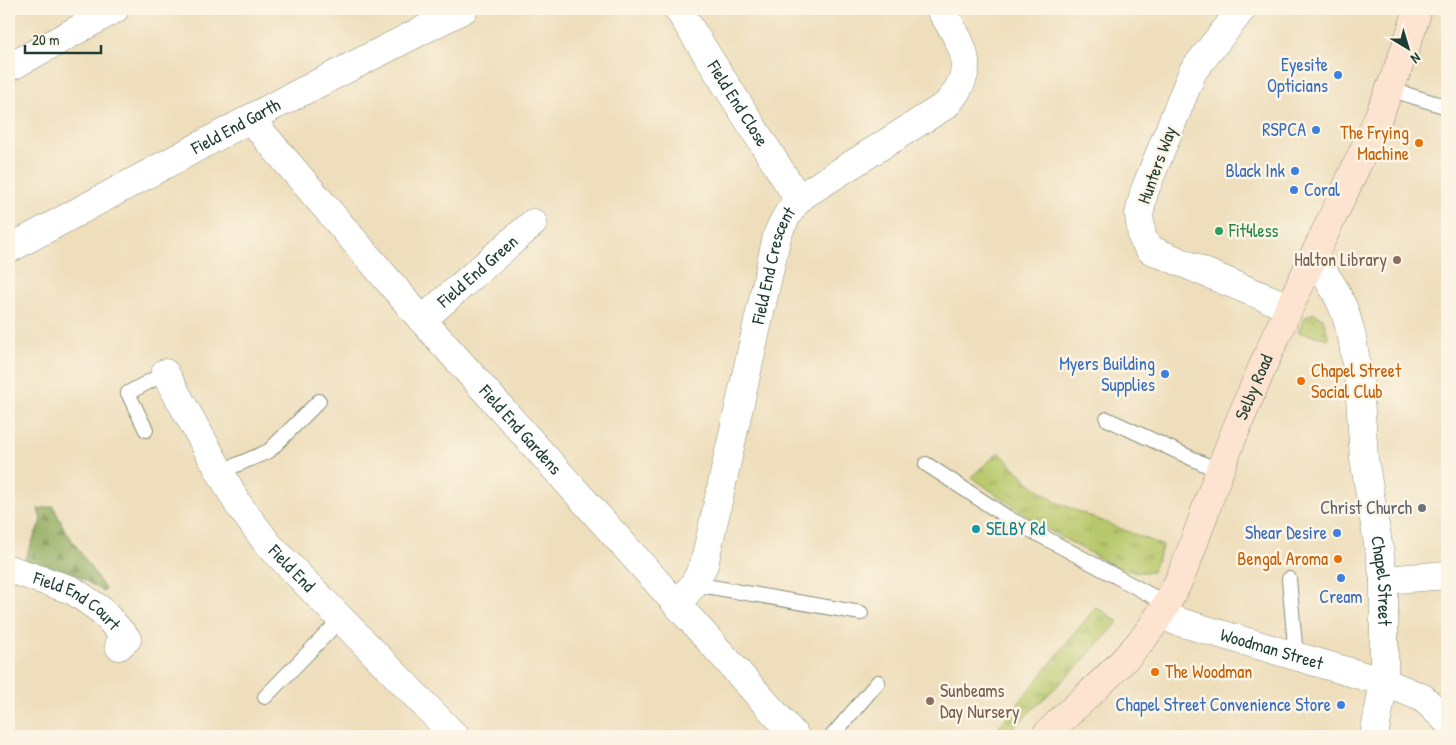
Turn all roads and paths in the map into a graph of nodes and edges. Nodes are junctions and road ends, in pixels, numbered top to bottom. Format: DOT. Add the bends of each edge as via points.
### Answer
graph roads {
  1 [pos="115,9"];
  2 [pos="464,9"];
  3 [pos="678,9"];
  4 [pos="940,9"];
  5 [pos="1242,9"];
  6 [pos="1418,9"];
  7 [pos="11,67"];
  8 [pos="1389,89"];
  9 [pos="1447,107"];
  10 [pos="250,119"];
  11 [pos="799,200"];
  12 [pos="533,223"];
  13 [pos="9,249"];
  14 [pos="1314,256"];
  15 [pos="1288,307"];
  16 [pos="422,320"];
  17 [pos="165,373"];
  18 [pos="319,401"];
  19 [pos="1108,419"];
  20 [pos="146,430"];
  21 [pos="926,464"];
  22 [pos="1219,471"];
  23 [pos="220,472"];
  24 [pos="9,569"];
  25 [pos="1447,574"];
  26 [pos="1289,579"];
  27 [pos="1384,580"];
  28 [pos="685,594"];
  29 [pos="1164,609"];
  30 [pos="861,613"];
  31 [pos="341,619"];
  32 [pos="119,646"];
  33 [pos="1296,656"];
  34 [pos="878,682"];
  35 [pos="1384,682"];
  36 [pos="265,697"];
  37 [pos="1447,721"];
  38 [pos="455,736"];
  39 [pos="795,736"];
  40 [pos="832,736"];
  41 [pos="1045,736"];
  42 [pos="1374,736"];
  1 -- 7 [label="street"];
  2 -- 10 [label="street, Field End Garth"];
  3 -- 11 [label="street, Field End Close"];
  4 -- 11 [label="street, Field End Crescent" via="961,43 965,59 964,76 957,92 946,105"];
  5 -- 15 [label="street, Hunters Way" via="1193,71 1144,192 1139,215 1142,237 1149,249"];
  6 -- 8 [label="main road, Selby Road"];
  8 -- 9 [label="lane"];
  8 -- 14 [label="main road, Selby Road"];
  10 -- 13 [label="street, Field End Garth"];
  10 -- 16 [label="street, Field End Gardens"];
  11 -- 28 [label="street, Field End Crescent" via="783,221 777,236 704,565"];
  12 -- 16 [label="street, Field End Green"];
  14 -- 15 [label="main road, Selby Road"];
  14 -- 27 [label="street, Chapel Street" via="1336,292 1352,337 1359,382 1364,458"];
  15 -- 22 [label="main road, Selby Road"];
  16 -- 28 [label="street, Field End Gardens"];
  17 -- 20 [label="lane" via="128,393"];
  17 -- 23 [label="street, Field End"];
  18 -- 23 [label="lane" via="269,451"];
  19 -- 22 [label="lane"];
  21 -- 29 [label="lane" via="1010,519"];
  22 -- 29 [label="main road, Selby Road" via="1185,564"];
  23 -- 31 [label="street, Field End" via="238,504 268,544"];
  24 -- 32 [label="street, Field End Court" via="72,590 101,610 127,639"];
  25 -- 27 [label="street"];
  26 -- 33 [label="lane"];
  27 -- 35 [label="street, Chapel Street"];
  28 -- 30 [label="lane"];
  28 -- 39 [label="street, Field End Gardens"];
  29 -- 33 [label="street, Woodman Street" via="1176,621"];
  29 -- 41 [label="main road, Selby Road" via="1128,656"];
  31 -- 36 [label="lane"];
  31 -- 38 [label="street, Field End"];
  33 -- 35 [label="street, Woodman Street"];
  34 -- 40 [label="lane"];
  35 -- 37 [label="street, Woodman Street" via="1423,698"];
  35 -- 42 [label="street, Chapel Street"];
}
